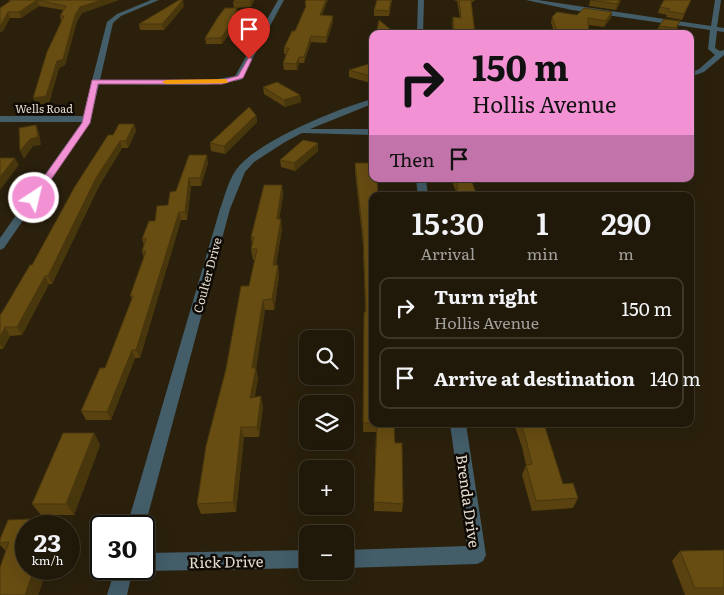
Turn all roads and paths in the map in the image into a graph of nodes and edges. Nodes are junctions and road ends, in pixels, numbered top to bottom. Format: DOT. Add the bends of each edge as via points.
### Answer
graph roads {
  1 [pos="156,0"];
  2 [pos="281,0"];
  3 [pos="421,0"];
  4 [pos="529,0"];
  5 [pos="718,0"];
  6 [pos="713,29"];
  7 [pos="420,30"];
  8 [pos="724,30"];
  9 [pos="721,53"];
  10 [pos="694,74"];
  11 [pos="95,82"];
  12 [pos="369,102"];
  13 [pos="0,119"];
  14 [pos="87,119"];
  15 [pos="300,132"];
  16 [pos="369,132"];
  17 [pos="0,246"];
  18 [pos="458,427"];
  19 [pos="139,515"];
  20 [pos="299,559"];
  21 [pos="354,559"];
  22 [pos="155,562"];
  23 [pos="121,580"];
  24 [pos="117,595"];
  1 -- 11 [label="street" via="110,22"];
  2 -- 11 [label="street" via="238,78 206,83"];
  3 -- 7 [label="street"];
  4 -- 6 [label="street"];
  5 -- 6 [label="street"];
  6 -- 8 [label="street"];
  6 -- 9 [label="street" via="711,50"];
  9 -- 10 [label="street" via="706,69"];
  11 -- 14 [label="street"];
  12 -- 15 [label="street, Coulter Drive"];
  13 -- 14 [label="street, Wells Road"];
  14 -- 17 [label="street"];
  15 -- 16 [label="street"];
  15 -- 19 [label="street, Coulter Drive" via="254,156 236,178"];
  18 -- 21 [label="street, Brenda Drive" via="478,555"];
  20 -- 22 [label="street, Rick Drive"];
  23 -- 24 [label="street"];
}
